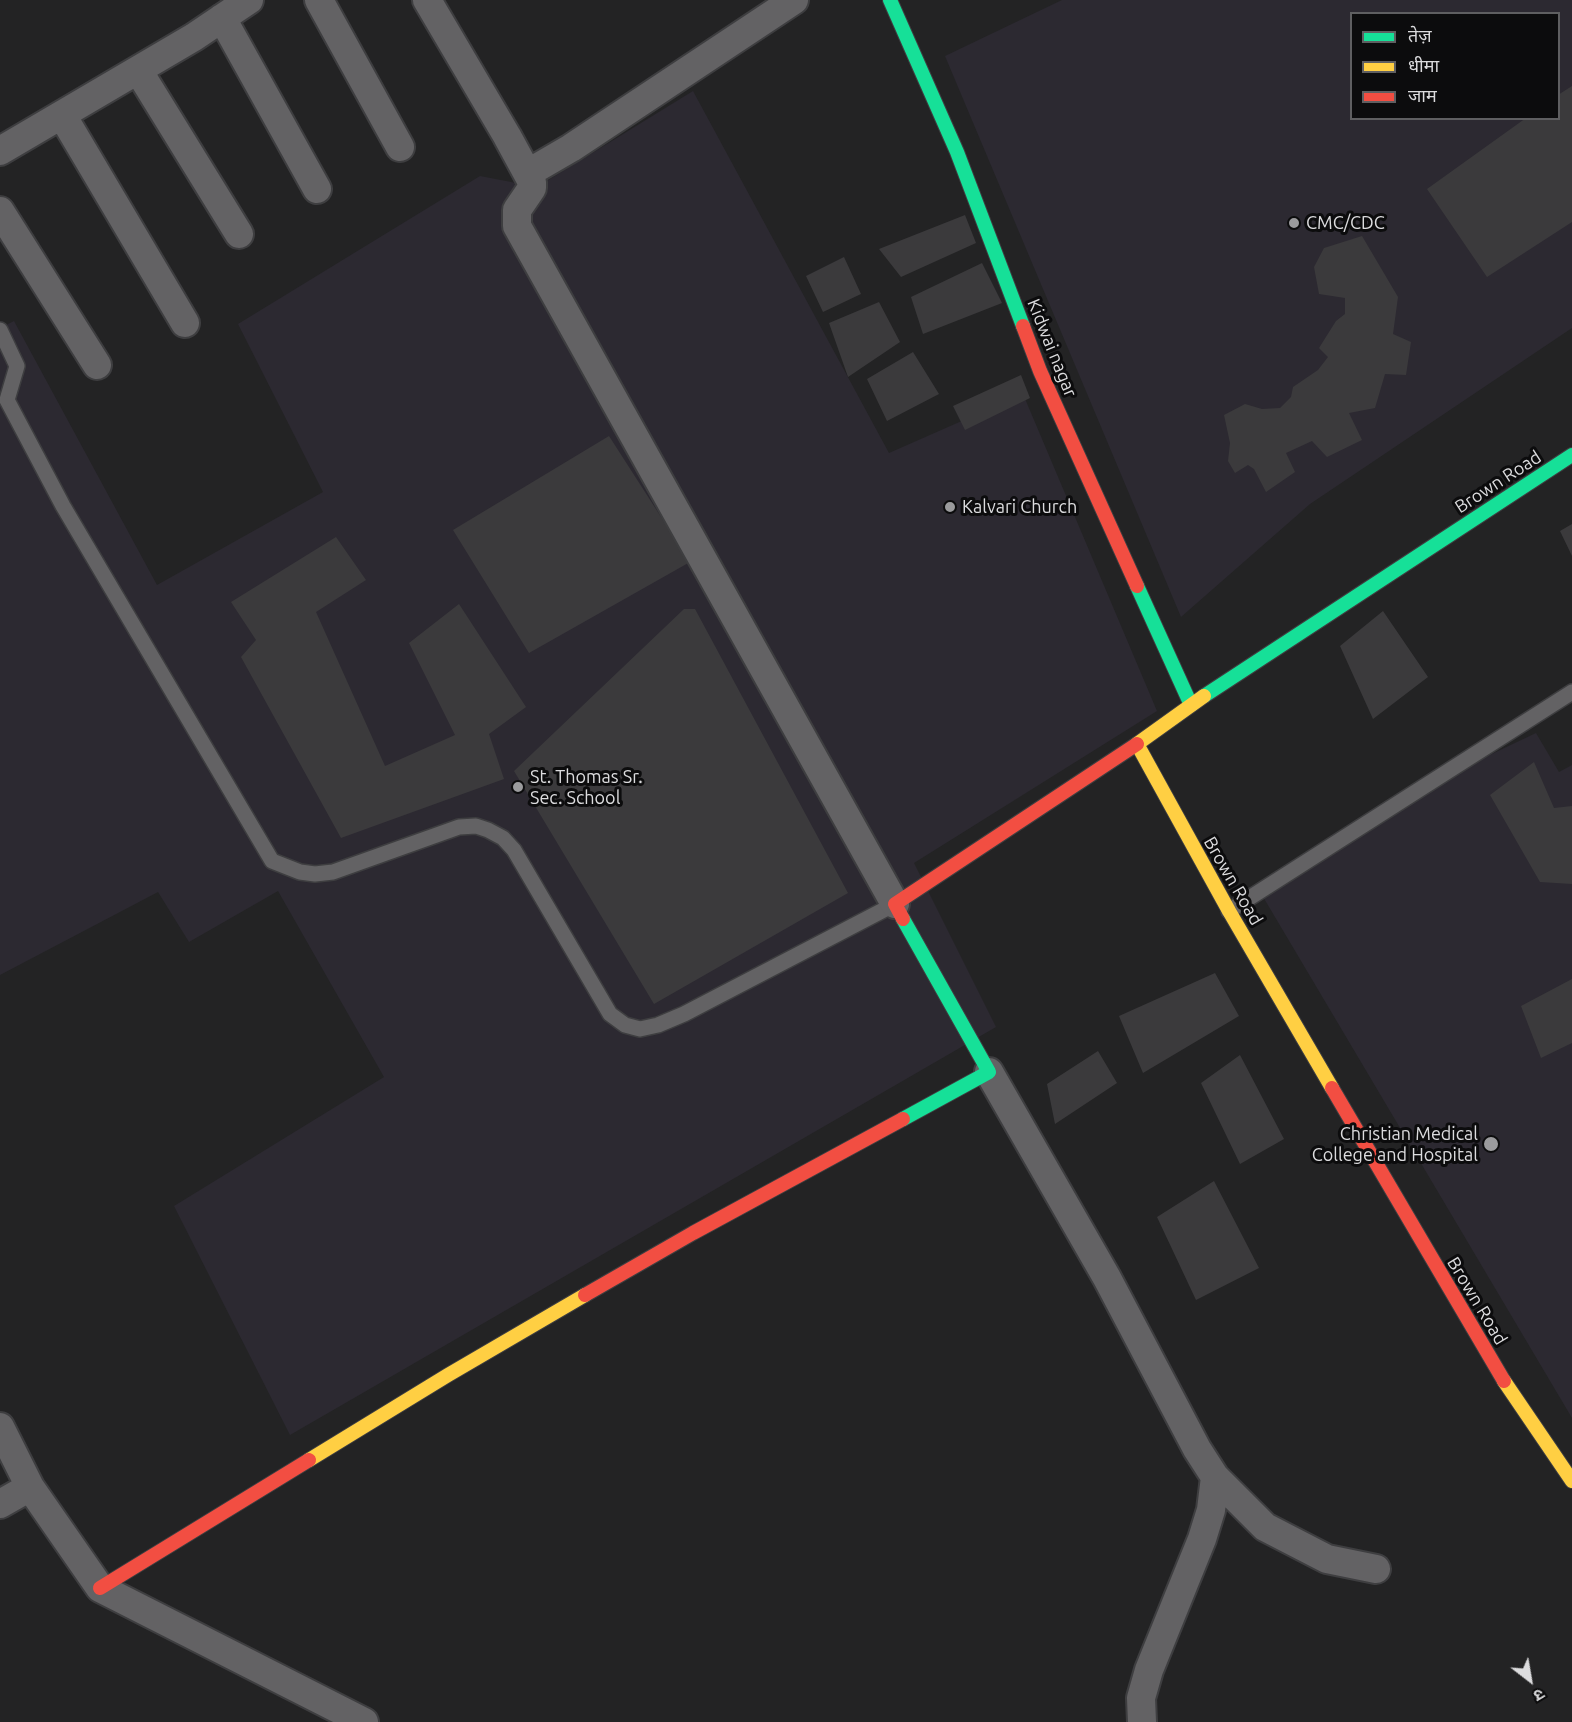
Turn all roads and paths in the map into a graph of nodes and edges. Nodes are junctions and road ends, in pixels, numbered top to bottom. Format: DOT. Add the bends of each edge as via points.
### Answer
graph roads {
  1 [pos="319,0"];
  2 [pos="427,0"];
  3 [pos="794,0"];
  4 [pos="890,0"];
  5 [pos="238,5"];
  6 [pos="138,70"];
  7 [pos="62,115"];
  8 [pos="400,147"];
  9 [pos="0,151"];
  10 [pos="528,173"];
  11 [pos="317,189"];
  12 [pos="0,212"];
  13 [pos="239,234"];
  14 [pos="185,323"];
  15 [pos="0,330"];
  16 [pos="97,365"];
  17 [pos="1572,455"];
  18 [pos="1572,692"];
  19 [pos="1191,705"];
  20 [pos="1137,744"];
  21 [pos="895,904"];
  22 [pos="1229,910"];
  23 [pos="989,1072"];
  24 [pos="0,1427"];
  25 [pos="1215,1477"];
  26 [pos="1572,1481"];
  27 [pos="30,1487"];
  28 [pos="0,1504"];
  29 [pos="1376,1569"];
  30 [pos="100,1588"];
  31 [pos="364,1722"];
  32 [pos="1142,1722"];
  1 -- 8 [label="street"];
  2 -- 10 [label="street"];
  3 -- 10 [label="street"];
  4 -- 19 [label="street, Kidwai nagar" via="957,152 1040,371"];
  5 -- 6 [label="street"];
  5 -- 11 [label="street"];
  6 -- 7 [label="street"];
  6 -- 13 [label="street"];
  7 -- 9 [label="street"];
  7 -- 14 [label="street"];
  10 -- 21 [label="street" via="532,188 517,210 517,226"];
  12 -- 16 [label="street"];
  15 -- 21 [label="lane" via="17,366 7,400 63,506 272,861 300,872 333,872 459,827 488,830 514,850 610,1014 625,1025 640,1029 684,1014"];
  17 -- 19 [label="street, Brown Road"];
  18 -- 22 [label="lane"];
  19 -- 20 [label="street, Brown Road"];
  20 -- 21 [label="street"];
  20 -- 22 [label="street, Brown Road"];
  21 -- 23 [label="street"];
  22 -- 26 [label="street, Brown Road" via="1495,1368"];
  23 -- 25 [label="street"];
  23 -- 30 [label="street" via="662,1250 448,1375"];
  24 -- 27 [label="street"];
  25 -- 29 [label="street" via="1265,1527 1327,1559"];
  25 -- 32 [label="street" via="1202,1539 1149,1670 1141,1698"];
  27 -- 28 [label="street"];
  27 -- 30 [label="street"];
  30 -- 31 [label="street"];
}
